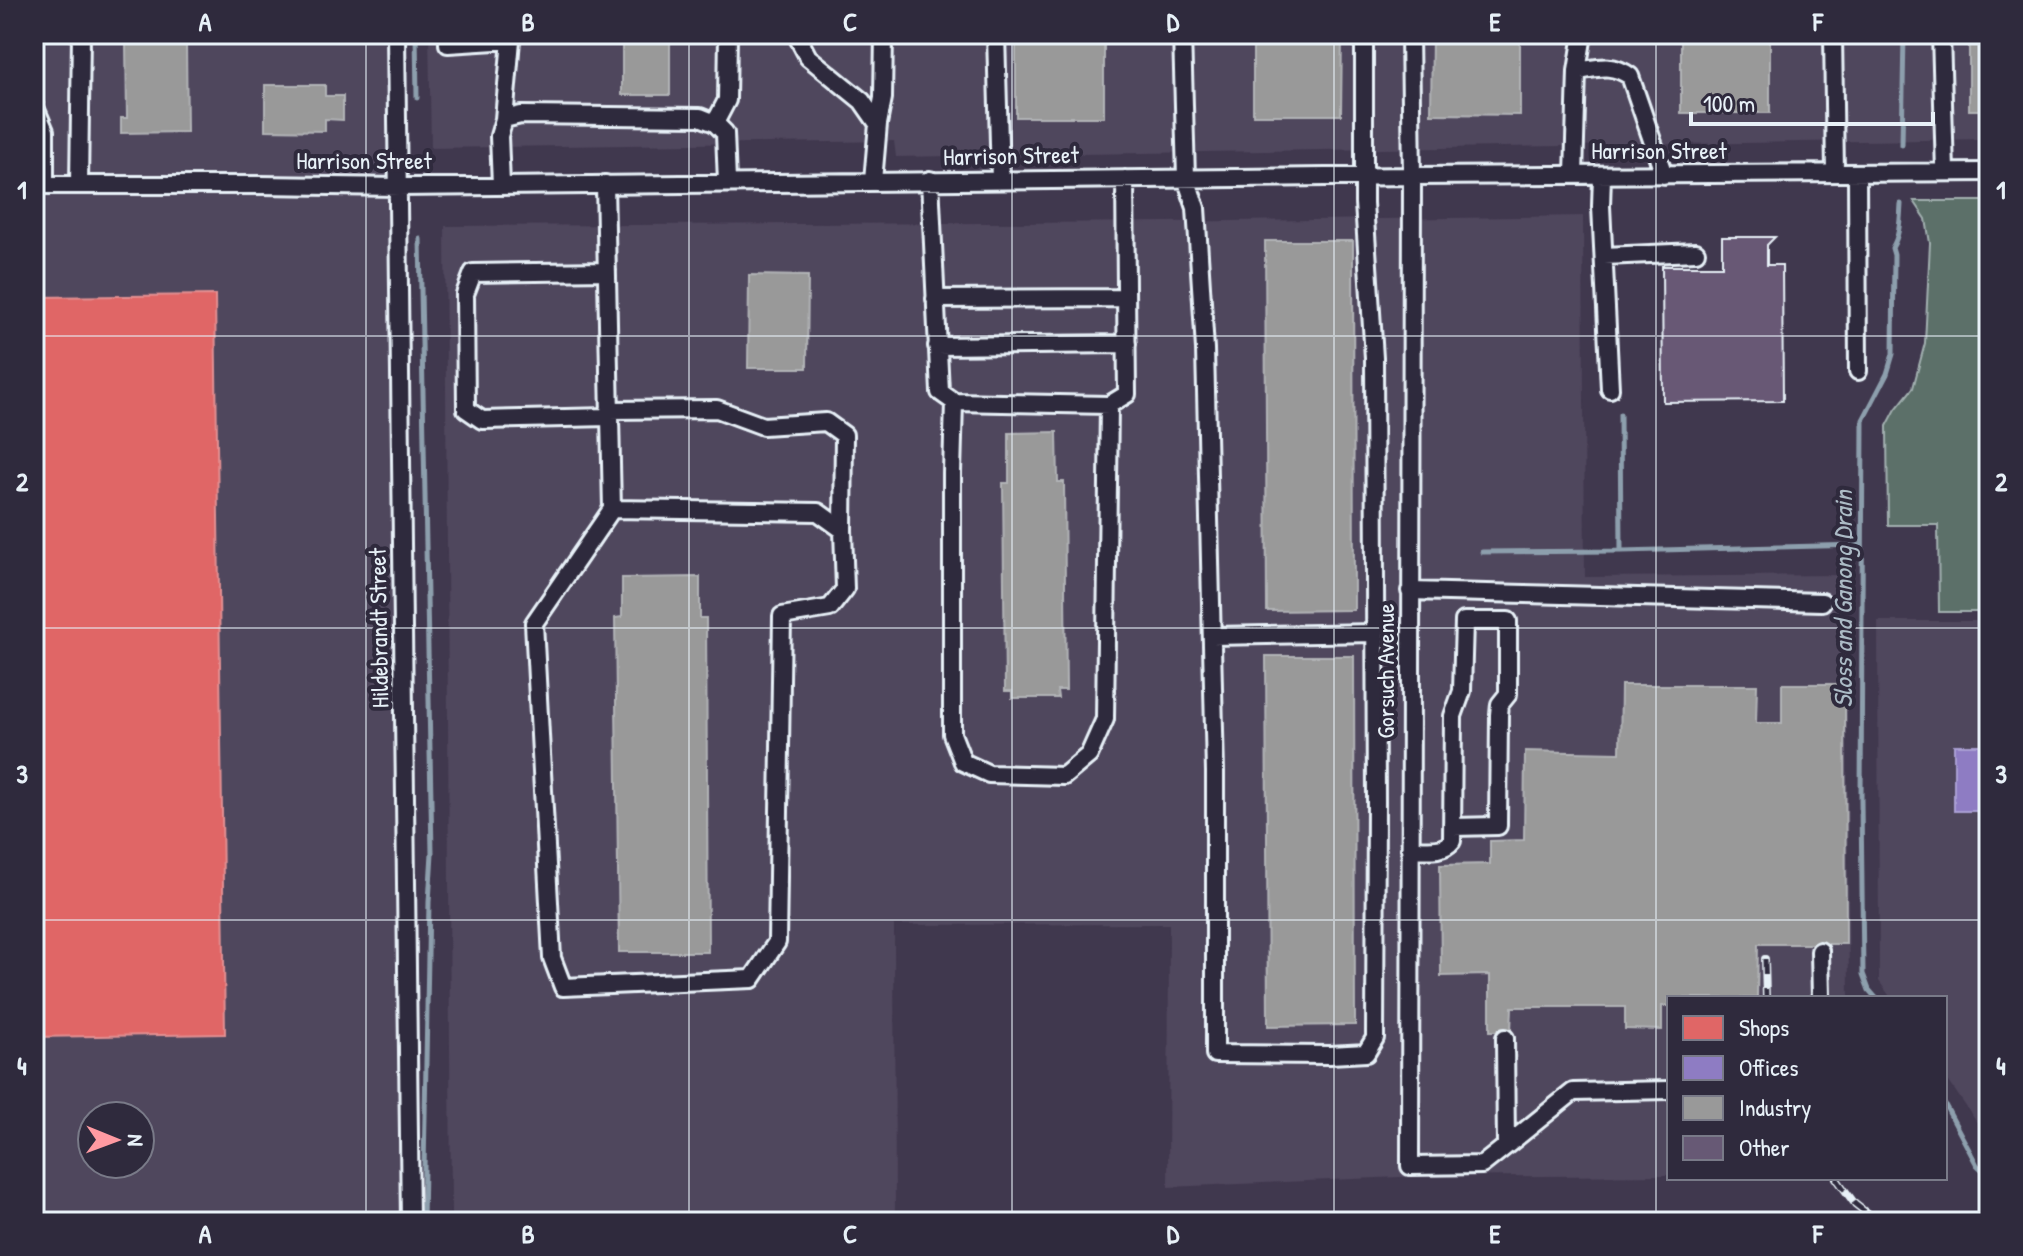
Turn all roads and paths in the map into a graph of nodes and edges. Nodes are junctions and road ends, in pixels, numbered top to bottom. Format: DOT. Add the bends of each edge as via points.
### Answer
graph roads {
  1 [pos="81,34"];
  2 [pos="396,34"];
  3 [pos="448,34"];
  4 [pos="728,34"];
  5 [pos="796,34"];
  6 [pos="884,34"];
  7 [pos="996,34"];
  8 [pos="1182,34"];
  9 [pos="1364,34"];
  10 [pos="1410,34"];
  11 [pos="1583,34"];
  12 [pos="1833,34"];
  13 [pos="1941,34"];
  14 [pos="512,37"];
  15 [pos="1577,71"];
  16 [pos="34,105"];
  17 [pos="504,119"];
  18 [pos="715,123"];
  19 [pos="878,124"];
  20 [pos="1945,172"];
  21 [pos="1989,172"];
  22 [pos="1835,173"];
  23 [pos="1857,173"];
  24 [pos="1574,175"];
  25 [pos="1602,175"];
  26 [pos="1664,175"];
  27 [pos="1364,176"];
  28 [pos="1412,176"];
  29 [pos="1186,178"];
  30 [pos="1125,179"];
  31 [pos="930,180"];
  32 [pos="1000,180"];
  33 [pos="873,181"];
  34 [pos="727,182"];
  35 [pos="605,184"];
  36 [pos="39,185"];
  37 [pos="79,185"];
  38 [pos="501,185"];
  39 [pos="399,187"];
  40 [pos="1696,252"];
  41 [pos="1604,256"];
  42 [pos="607,271"];
  43 [pos="1126,298"];
  44 [pos="935,299"];
  45 [pos="1127,344"];
  46 [pos="937,346"];
  47 [pos="1858,371"];
  48 [pos="1610,389"];
  49 [pos="954,402"];
  50 [pos="1109,405"];
  51 [pos="609,414"];
  52 [pos="612,509"];
  53 [pos="843,530"];
  54 [pos="1410,591"];
  55 [pos="1822,602"];
  56 [pos="1376,633"];
  57 [pos="1212,636"];
  58 [pos="1453,827"];
  59 [pos="1410,849"];
  60 [pos="1820,951"];
  61 [pos="1821,996"];
  62 [pos="1505,1038"];
  63 [pos="1667,1090"];
  64 [pos="1506,1146"];
  65 [pos="410,1222"];
  1 -- 37 [label="street"];
  2 -- 39 [label="street, Hildebrandt Street"];
  3 -- 14 [label="street" via="448,44"];
  4 -- 18 [label="street" via="727,100"];
  5 -- 19 [label="street" via="808,57 862,101"];
  6 -- 19 [label="street"];
  7 -- 32 [label="street"];
  8 -- 29 [label="street"];
  9 -- 27 [label="street"];
  10 -- 28 [label="street, Gorsuch Avenue"];
  11 -- 15 [label="street"];
  12 -- 22 [label="street"];
  13 -- 20 [label="street"];
  14 -- 17 [label="street"];
  15 -- 24 [label="street"];
  15 -- 26 [label="street" via="1608,66 1630,76"];
  16 -- 36 [label="street" via="45,131"];
  17 -- 18 [label="street" via="700,117"];
  17 -- 38 [label="street" via="499,136"];
  18 -- 34 [label="street" via="725,133"];
  19 -- 33 [label="street"];
  20 -- 21 [label="street, Harrison Street"];
  20 -- 23 [label="street, Harrison Street"];
  22 -- 23 [label="street, Harrison Street"];
  22 -- 26 [label="street, Harrison Street"];
  23 -- 47 [label="street"];
  24 -- 25 [label="street, Harrison Street"];
  24 -- 28 [label="street, Harrison Street"];
  25 -- 26 [label="street, Harrison Street"];
  25 -- 41 [label="street"];
  27 -- 28 [label="street, Harrison Street"];
  27 -- 29 [label="street, Harrison Street"];
  27 -- 56 [label="street" via="1374,358"];
  28 -- 54 [label="street, Gorsuch Avenue"];
  29 -- 30 [label="street, Harrison Street"];
  29 -- 57 [label="street" via="1196,208 1205,349"];
  30 -- 32 [label="street, Harrison Street"];
  30 -- 43 [label="street"];
  31 -- 32 [label="street, Harrison Street"];
  31 -- 33 [label="street, Harrison Street"];
  31 -- 44 [label="street"];
  33 -- 34 [label="street, Harrison Street"];
  34 -- 35 [label="street, Harrison Street"];
  35 -- 38 [label="street, Harrison Street"];
  35 -- 42 [label="street"];
  36 -- 37 [label="street, Harrison Street"];
  37 -- 39 [label="street, Harrison Street"];
  38 -- 39 [label="street, Harrison Street"];
  39 -- 65 [label="street, Hildebrandt Street"];
  40 -- 41 [label="street"];
  41 -- 48 [label="street"];
  42 -- 51 [label="street"];
  42 -- 51 [label="street" via="473,273 465,294 466,409 482,420"];
  43 -- 44 [label="street"];
  43 -- 45 [label="street"];
  44 -- 46 [label="street"];
  45 -- 46 [label="street"];
  45 -- 50 [label="street" via="1127,394"];
  46 -- 49 [label="street" via="940,392"];
  49 -- 50 [label="street"];
  49 -- 50 [label="street" via="952,734 963,762 989,774 1049,776 1064,776 1089,755 1105,719"];
  51 -- 52 [label="street"];
  51 -- 53 [label="street" via="717,409 763,426 826,422 844,435"];
  52 -- 53 [label="street" via="818,512"];
  52 -- 53 [label="street" via="534,623 552,958 563,987 752,979 777,942 782,616 830,608 845,589"];
  54 -- 55 [label="street"];
  54 -- 59 [label="street, Gorsuch Avenue"];
  56 -- 57 [label="street"];
  56 -- 57 [label="street" via="1375,1038 1366,1053 1330,1055 1215,1054"];
  58 -- 58 [label="street" via="1453,716 1462,691 1464,621 1508,621 1508,694 1499,715 1498,826"];
  58 -- 59 [label="street" via="1448,846"];
  59 -- 64 [label="street, Gorsuch Avenue" via="1410,1166 1482,1165"];
  60 -- 61 [label="street"];
  62 -- 64 [label="street"];
  63 -- 64 [label="street" via="1573,1092"];
}
